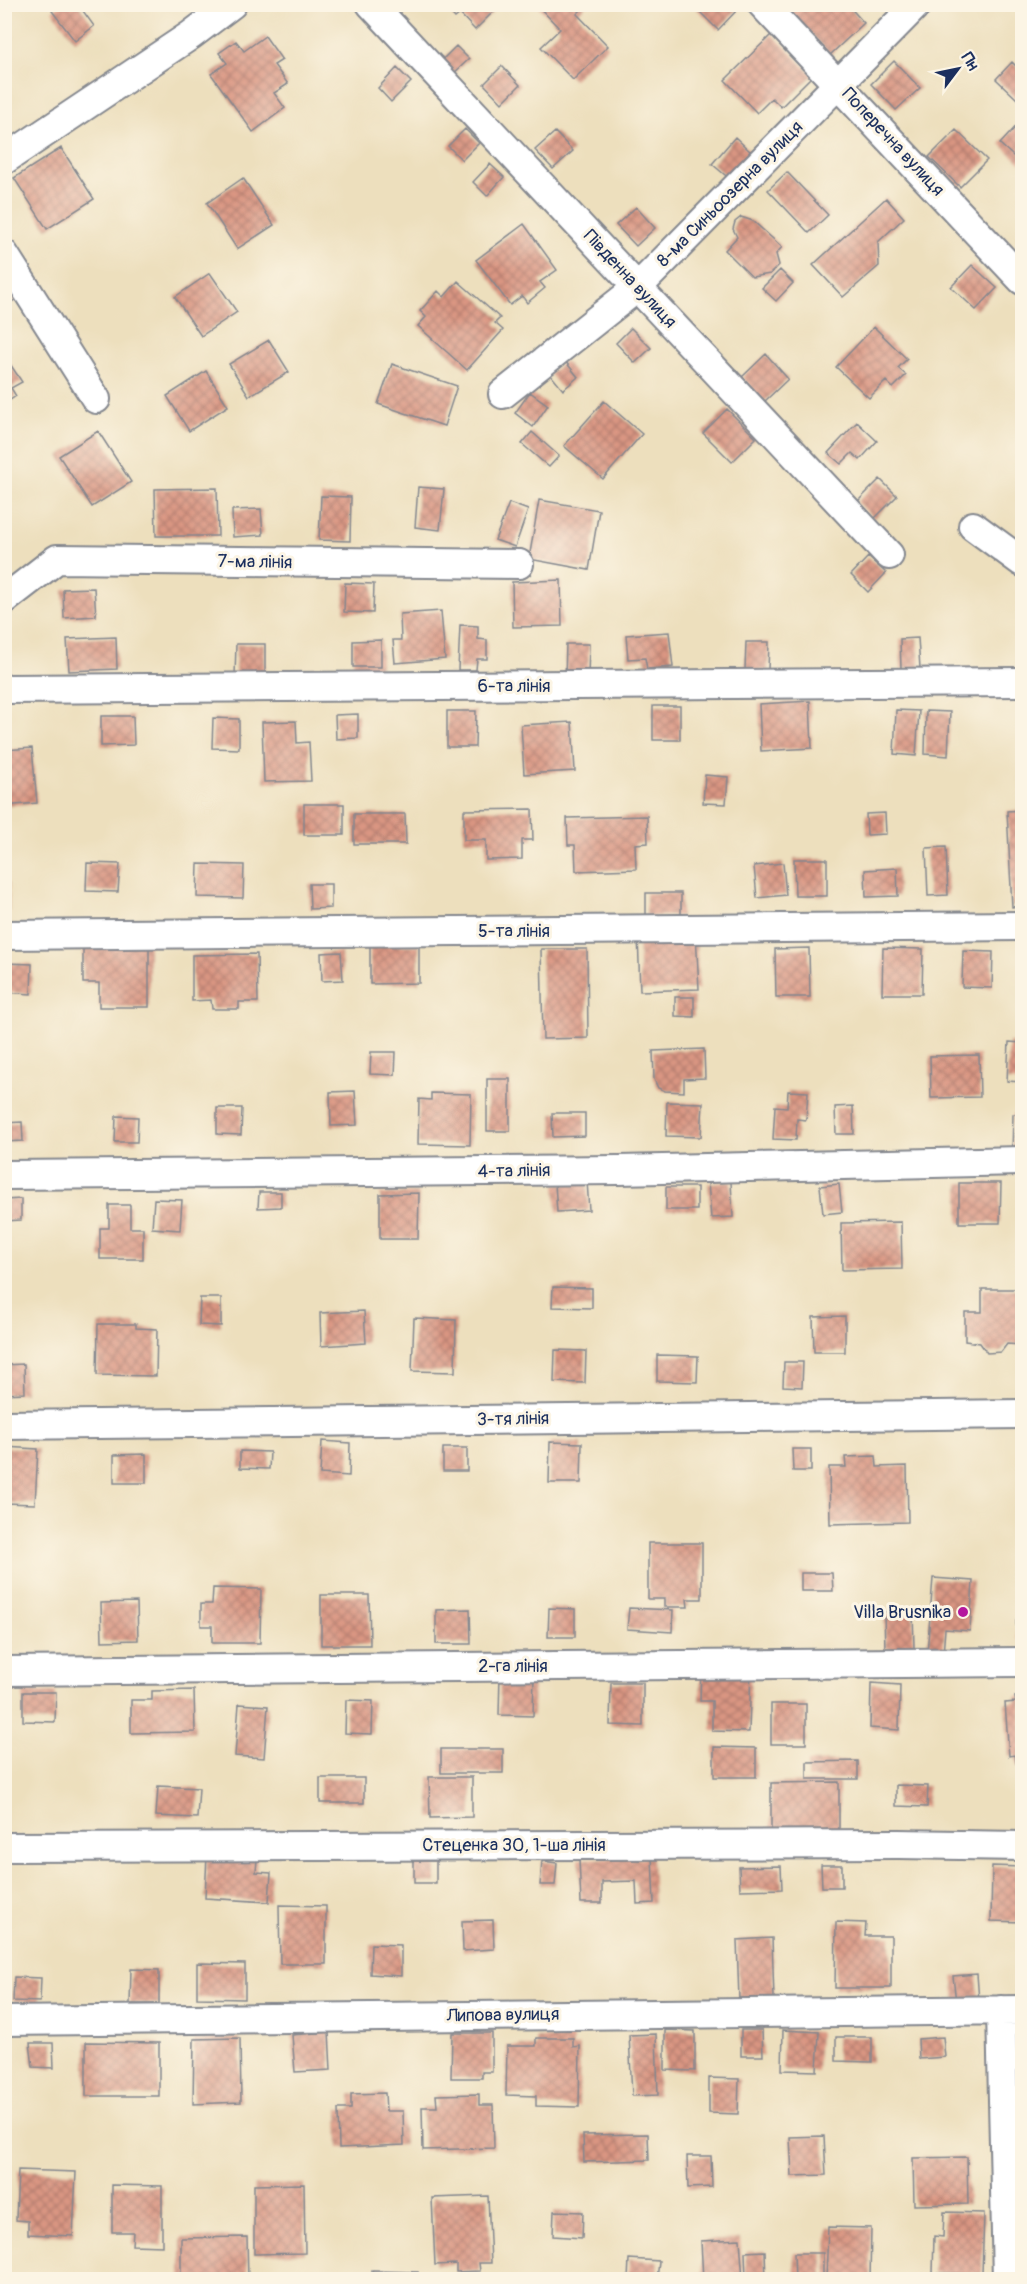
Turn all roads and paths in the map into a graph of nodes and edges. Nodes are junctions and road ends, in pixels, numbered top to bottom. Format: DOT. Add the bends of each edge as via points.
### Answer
graph roads {
  1 [pos="232,4"];
  2 [pos="371,4"];
  3 [pos="762,4"];
  4 [pos="917,4"];
  5 [pos="839,85"];
  6 [pos="4,160"];
  7 [pos="4,254"];
  8 [pos="1023,280"];
  9 [pos="638,287"];
  10 [pos="503,394"];
  11 [pos="96,399"];
  12 [pos="973,526"];
  13 [pos="889,555"];
  14 [pos="1023,562"];
  15 [pos="519,564"];
  16 [pos="4,600"];
  17 [pos="1023,682"];
  18 [pos="4,689"];
  19 [pos="1023,926"];
  20 [pos="4,935"];
  21 [pos="1023,1161"];
  22 [pos="4,1175"];
  23 [pos="1023,1414"];
  24 [pos="4,1425"];
  25 [pos="1023,1662"];
  26 [pos="4,1671"];
  27 [pos="1023,1846"];
  28 [pos="4,1847"];
  29 [pos="1012,2010"];
  30 [pos="4,2021"];
  31 [pos="1007,2280"];
  1 -- 6 [label="street" via="191,36"];
  2 -- 9 [label="street, Південна вулиця"];
  3 -- 5 [label="street, Поперечна вулиця"];
  4 -- 5 [label="street, 8-ма Синьоозерна вулиця"];
  5 -- 8 [label="street, Поперечна вулиця"];
  5 -- 9 [label="street, 8-ма Синьоозерна вулиця"];
  7 -- 11 [label="street"];
  9 -- 10 [label="street, 8-ма Синьоозерна вулиця"];
  9 -- 13 [label="street, Південна вулиця"];
  12 -- 14 [label="street"];
  15 -- 16 [label="street, 7-ма лінія" via="57,559"];
  17 -- 18 [label="street, 6-та лінія"];
  19 -- 20 [label="street, 5-та лінія"];
  21 -- 22 [label="street, 4-та лінія" via="618,1170"];
  23 -- 24 [label="street, 3-тя лінія"];
  25 -- 26 [label="street, 2-га лінія"];
  27 -- 28 [label="street, Стеценка 30, 1-ша лінія"];
  29 -- 30 [label="street, Липова вулиця"];
  29 -- 31 [label="street"];
}
